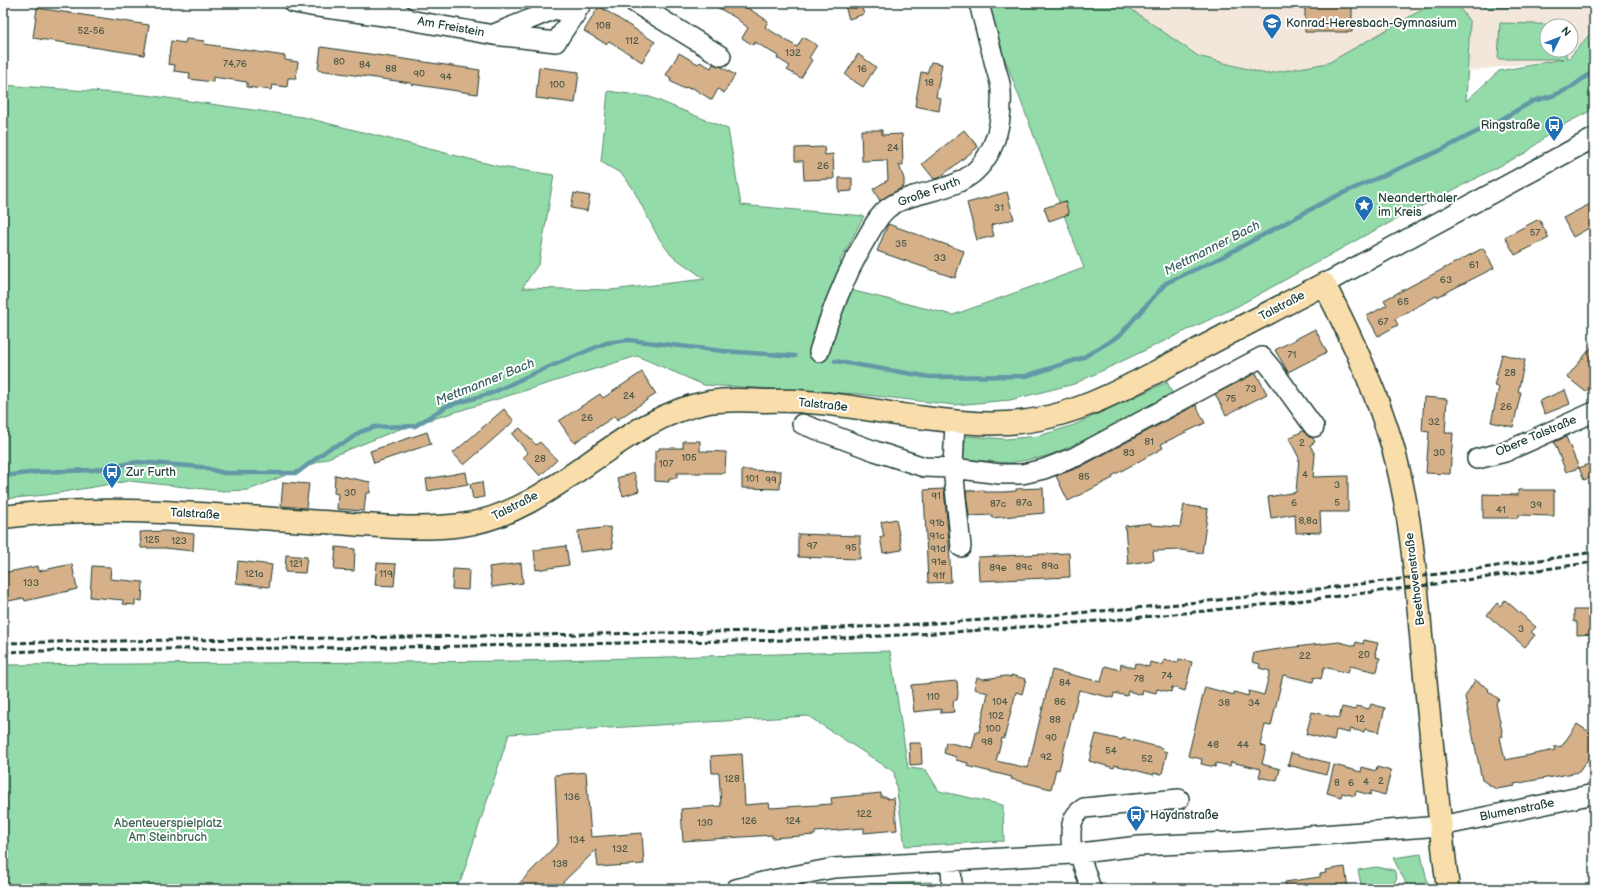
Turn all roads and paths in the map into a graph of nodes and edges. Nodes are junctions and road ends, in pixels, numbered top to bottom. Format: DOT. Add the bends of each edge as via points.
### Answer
graph roads {
  1 [pos="386,3"];
  2 [pos="635,3"];
  3 [pos="979,3"];
  4 [pos="309,4"];
  5 [pos="579,9"];
  6 [pos="409,20"];
  7 [pos="494,34"];
  8 [pos="721,56"];
  9 [pos="1594,138"];
  10 [pos="1324,284"];
  11 [pos="819,352"];
  12 [pos="1594,412"];
  13 [pos="954,422"];
  14 [pos="802,424"];
  15 [pos="1314,427"];
  16 [pos="1477,459"];
  17 [pos="953,468"];
  18 [pos="3,517"];
  19 [pos="961,547"];
  20 [pos="1594,794"];
  21 [pos="1179,800"];
  22 [pos="1440,826"];
  23 [pos="1075,853"];
  24 [pos="951,862"];
  25 [pos="736,889"];
  26 [pos="952,889"];
  27 [pos="1091,889"];
  28 [pos="1448,889"];
  1 -- 6 [label="street, Am Freistein"];
  2 -- 8 [label="street"];
  3 -- 11 [label="street, Große Furth" via="1002,90 1000,122 992,147 972,175 943,188 900,201 878,217 851,267"];
  4 -- 6 [label="street, Am Freistein"];
  5 -- 7 [label="street, Am Freistein" via="555,9"];
  5 -- 7 [label="street, Am Freistein" via="556,42"];
  6 -- 7 [label="street, Am Freistein"];
  9 -- 10 [label="street, Talstraße"];
  10 -- 13 [label="main road, Talstraße" via="1118,392 1071,411 1043,419 1006,424"];
  10 -- 22 [label="main road, Beethovenstraße" via="1372,389 1393,447 1402,486 1415,568"];
  12 -- 16 [label="street, Obere Talstraße" via="1505,452"];
  13 -- 17 [label="street"];
  13 -- 18 [label="main road, Talstraße" via="806,402 709,402 682,409 634,433 523,504 488,520 461,525 407,527 152,512 71,511"];
  14 -- 17 [label="street, Talstraße" via="924,467"];
  15 -- 17 [label="street, Talstraße" via="1262,357 1074,457 1044,469 1022,474 1000,474"];
  17 -- 19 [label="street"];
  20 -- 22 [label="street, Blumenstraße"];
  21 -- 23 [label="street" via="1084,808 1078,812 1071,825"];
  22 -- 23 [label="street" via="1293,838 1139,846"];
  22 -- 28 [label="main road, Beethovenstraße"];
  23 -- 24 [label="street"];
  23 -- 27 [label="street"];
  24 -- 25 [label="street" via="834,868"];
  24 -- 26 [label="street"];
}
